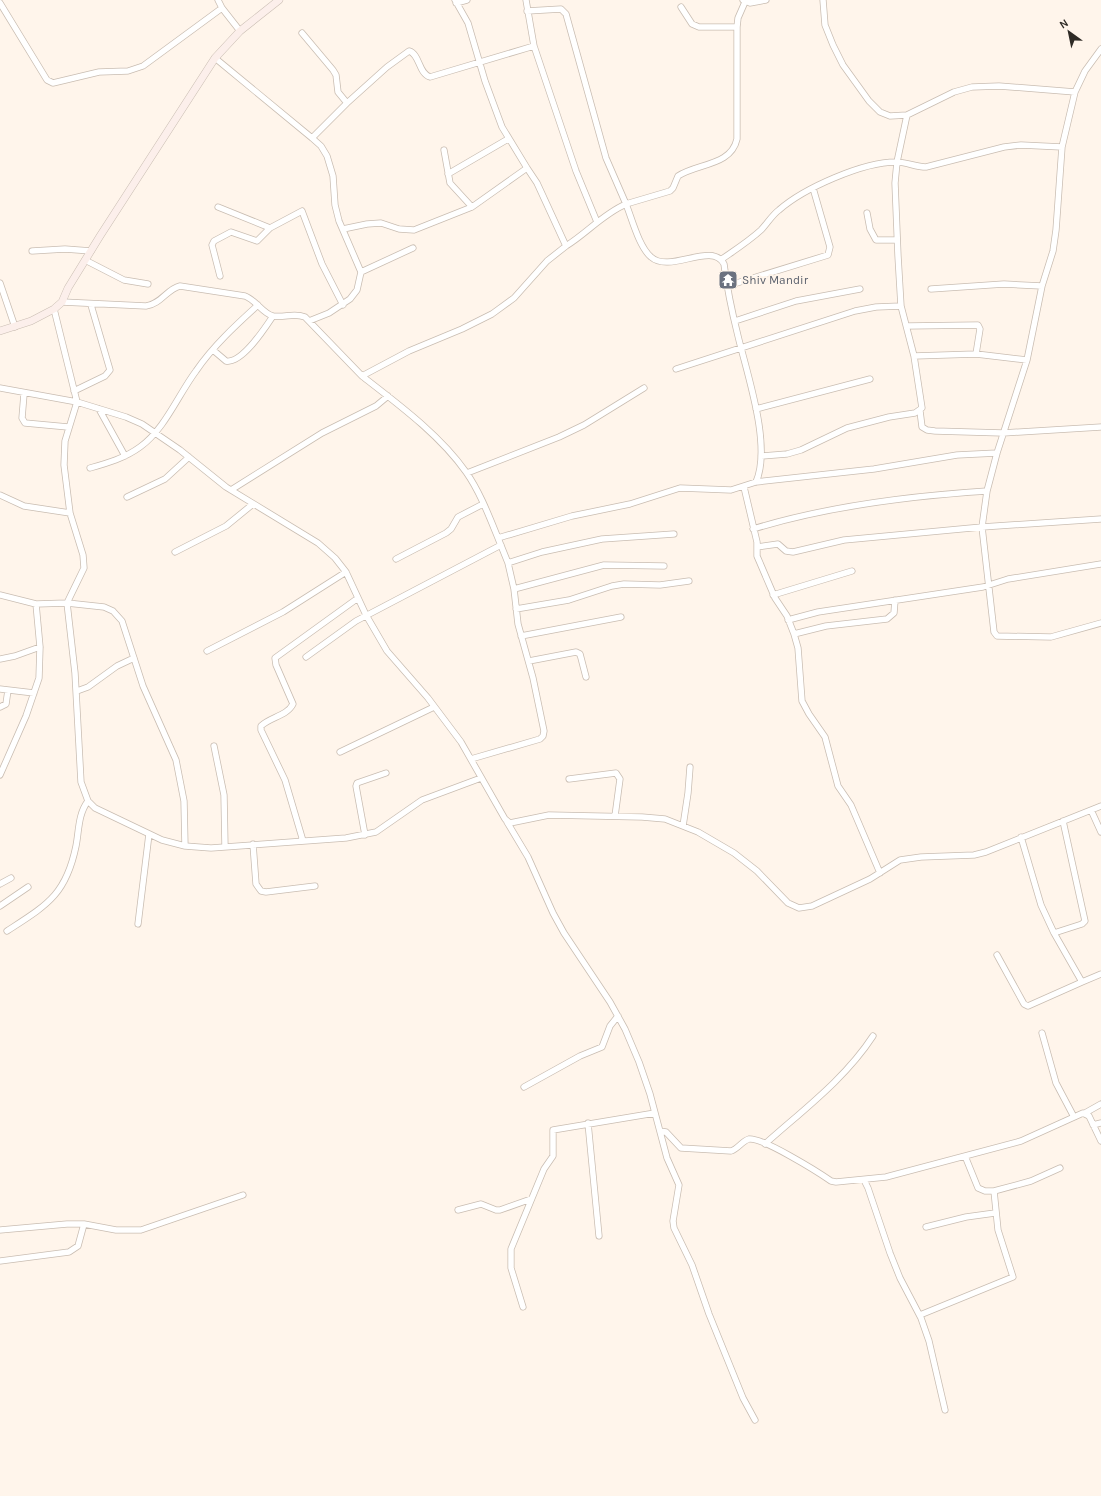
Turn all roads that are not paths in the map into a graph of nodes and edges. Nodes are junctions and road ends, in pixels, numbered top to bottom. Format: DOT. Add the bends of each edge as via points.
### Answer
graph roads {
  1 [pos="218,0"];
  2 [pos="279,0"];
  3 [pos="467,0"];
  4 [pos="526,0"];
  5 [pos="766,0"];
  6 [pos="823,0"];
  7 [pos="744,1"];
  8 [pos="456,2"];
  9 [pos="0,3"];
  10 [pos="681,7"];
  11 [pos="222,8"];
  12 [pos="527,11"];
  13 [pos="737,28"];
  14 [pos="240,31"];
  15 [pos="302,33"];
  16 [pos="534,46"];
  17 [pos="1101,49"];
  18 [pos="215,58"];
  19 [pos="479,61"];
  20 [pos="1075,92"];
  21 [pos="346,103"];
  22 [pos="907,115"];
  23 [pos="312,138"];
  24 [pos="508,139"];
  25 [pos="1062,147"];
  26 [pos="444,150"];
  27 [pos="897,162"];
  28 [pos="527,168"];
  29 [pos="448,174"];
  30 [pos="813,188"];
  31 [pos="626,204"];
  32 [pos="218,207"];
  33 [pos="472,207"];
  34 [pos="867,213"];
  35 [pos="597,222"];
  36 [pos="270,228"];
  37 [pos="343,229"];
  38 [pos="897,240"];
  39 [pos="566,246"];
  40 [pos="413,248"];
  41 [pos="32,251"];
  42 [pos="91,251"];
  43 [pos="722,259"];
  44 [pos="85,260"];
  45 [pos="361,272"];
  46 [pos="220,276"];
  47 [pos="0,283"];
  48 [pos="148,284"];
  49 [pos="727,286"];
  50 [pos="1042,286"];
  51 [pos="860,289"];
  52 [pos="931,290"];
  53 [pos="62,302"];
  54 [pos="258,304"];
  55 [pos="90,305"];
  56 [pos="343,305"];
  57 [pos="901,306"];
  58 [pos="54,309"];
  59 [pos="273,316"];
  60 [pos="309,321"];
  61 [pos="735,321"];
  62 [pos="15,326"];
  63 [pos="907,326"];
  64 [pos="0,331"];
  65 [pos="741,349"];
  66 [pos="213,350"];
  67 [pos="976,354"];
  68 [pos="914,356"];
  69 [pos="1027,360"];
  70 [pos="676,370"];
  71 [pos="362,376"];
  72 [pos="870,379"];
  73 [pos="0,388"];
  74 [pos="644,388"];
  75 [pos="74,391"];
  76 [pos="24,394"];
  77 [pos="388,396"];
  78 [pos="77,402"];
  79 [pos="99,409"];
  80 [pos="756,409"];
  81 [pos="920,411"];
  82 [pos="68,427"];
  83 [pos="1101,427"];
  84 [pos="156,432"];
  85 [pos="1003,433"];
  86 [pos="997,453"];
  87 [pos="125,456"];
  88 [pos="761,456"];
  89 [pos="189,457"];
  90 [pos="90,468"];
  91 [pos="467,473"];
  92 [pos="756,482"];
  93 [pos="744,487"];
  94 [pos="231,490"];
  95 [pos="987,491"];
  96 [pos="0,495"];
  97 [pos="127,497"];
  98 [pos="253,504"];
  99 [pos="483,504"];
  100 [pos="70,513"];
  101 [pos="1101,519"];
  102 [pos="982,527"];
  103 [pos="753,529"];
  104 [pos="674,534"];
  105 [pos="498,538"];
  106 [pos="501,546"];
  107 [pos="757,547"];
  108 [pos="175,552"];
  109 [pos="396,559"];
  110 [pos="508,563"];
  111 [pos="1101,564"];
  112 [pos="664,566"];
  113 [pos="852,571"];
  114 [pos="346,572"];
  115 [pos="689,581"];
  116 [pos="988,585"];
  117 [pos="514,589"];
  118 [pos="773,594"];
  119 [pos="0,595"];
  120 [pos="358,598"];
  121 [pos="895,600"];
  122 [pos="67,603"];
  123 [pos="36,604"];
  124 [pos="516,609"];
  125 [pos="366,615"];
  126 [pos="621,617"];
  127 [pos="788,620"];
  128 [pos="1101,623"];
  129 [pos="794,634"];
  130 [pos="521,636"];
  131 [pos="40,647"];
  132 [pos="207,651"];
  133 [pos="306,657"];
  134 [pos="134,658"];
  135 [pos="0,659"];
  136 [pos="529,661"];
  137 [pos="586,677"];
  138 [pos="0,689"];
  139 [pos="8,690"];
  140 [pos="76,691"];
  141 [pos="34,692"];
  142 [pos="0,707"];
  143 [pos="434,707"];
  144 [pos="214,746"];
  145 [pos="340,752"];
  146 [pos="471,759"];
  147 [pos="2,763"];
  148 [pos="690,767"];
  149 [pos="386,773"];
  150 [pos="0,775"];
  151 [pos="481,778"];
  152 [pos="569,779"];
  153 [pos="88,801"];
  154 [pos="1101,806"];
  155 [pos="1092,810"];
  156 [pos="615,816"];
  157 [pos="1063,821"];
  158 [pos="507,822"];
  159 [pos="683,826"];
  160 [pos="1101,832"];
  161 [pos="149,834"];
  162 [pos="365,835"];
  163 [pos="1021,837"];
  164 [pos="303,841"];
  165 [pos="253,844"];
  166 [pos="186,846"];
  167 [pos="225,847"];
  168 [pos="880,873"];
  169 [pos="11,878"];
  170 [pos="0,884"];
  171 [pos="316,886"];
  172 [pos="28,887"];
  173 [pos="0,906"];
  174 [pos="138,924"];
  175 [pos="8,931"];
  176 [pos="1054,933"];
  177 [pos="997,955"];
  178 [pos="1101,974"];
  179 [pos="1082,982"];
  180 [pos="618,1016"];
  181 [pos="1042,1033"];
  182 [pos="873,1036"];
  183 [pos="524,1087"];
  184 [pos="1101,1104"];
  185 [pos="655,1113"];
  186 [pos="1085,1113"];
  187 [pos="1074,1117"];
  188 [pos="1101,1123"];
  189 [pos="588,1124"];
  190 [pos="1094,1125"];
  191 [pos="660,1131"];
  192 [pos="1101,1141"];
  193 [pos="765,1144"];
  194 [pos="965,1156"];
  195 [pos="1060,1168"];
  196 [pos="864,1180"];
  197 [pos="994,1191"];
  198 [pos="243,1195"];
  199 [pos="531,1200"];
  200 [pos="458,1210"];
  201 [pos="995,1213"];
  202 [pos="84,1224"];
  203 [pos="926,1227"];
  204 [pos="0,1230"];
  205 [pos="599,1236"];
  206 [pos="0,1261"];
  207 [pos="524,1307"];
  208 [pos="920,1315"];
  209 [pos="945,1410"];
  210 [pos="755,1420"];
  1 -- 11 [label="street"];
  2 -- 14 [label="main road"];
  3 -- 8 [label="street"];
  4 -- 12 [label="street"];
  5 -- 7 [label="street"];
  6 -- 22 [label="street" via="832,45 869,101 880,112 890,116"];
  7 -- 13 [label="street"];
  8 -- 19 [label="street" via="468,23"];
  9 -- 11 [label="street" via="47,80 53,83 99,72 128,72 143,66"];
  10 -- 13 [label="street" via="692,24 699,27"];
  11 -- 14 [label="street"];
  12 -- 16 [label="street"];
  12 -- 31 [label="street" via="561,9 566,14 606,158"];
  13 -- 31 [label="street" via="736,147 730,155 721,160 678,176 670,191"];
  14 -- 18 [label="main road"];
  15 -- 21 [label="street" via="333,70 338,92"];
  16 -- 19 [label="street"];
  16 -- 35 [label="street" via="576,172"];
  17 -- 20 [label="street" via="1085,71"];
  18 -- 23 [label="street"];
  18 -- 42 [label="main road"];
  19 -- 21 [label="street" via="430,77 423,72 414,54 408,51"];
  19 -- 24 [label="street"];
  20 -- 22 [label="street" via="999,86 972,87 954,92"];
  20 -- 25 [label="street"];
  21 -- 23 [label="street"];
  22 -- 27 [label="street"];
  23 -- 37 [label="street" via="321,146 330,166 335,205"];
  24 -- 28 [label="street"];
  24 -- 29 [label="street"];
  25 -- 27 [label="street" via="1004,147 926,167"];
  25 -- 50 [label="street" via="1053,251"];
  26 -- 29 [label="street"];
  27 -- 30 [label="street" via="855,171"];
  27 -- 38 [label="street"];
  28 -- 33 [label="street"];
  28 -- 39 [label="street" via="537,183"];
  29 -- 33 [label="street" via="454,188"];
  30 -- 43 [label="street" via="778,210 750,240"];
  30 -- 49 [label="street" via="830,247 828,255"];
  31 -- 35 [label="street"];
  31 -- 43 [label="street" via="643,245 649,256 655,260 666,263 695,256 717,256"];
  32 -- 36 [label="street"];
  33 -- 37 [label="street" via="414,230 399,229 381,223"];
  34 -- 38 [label="street" via="870,229 876,240"];
  35 -- 39 [label="street"];
  36 -- 46 [label="street" via="257,241 231,232 214,241 212,245"];
  36 -- 56 [label="street" via="302,211 322,264"];
  37 -- 45 [label="street"];
  38 -- 57 [label="street"];
  39 -- 71 [label="street" via="548,261 514,298 492,314 462,330 409,351"];
  40 -- 45 [label="street"];
  41 -- 42 [label="street"];
  42 -- 44 [label="main road"];
  43 -- 49 [label="street"];
  44 -- 48 [label="street" via="124,280"];
  44 -- 53 [label="main road"];
  45 -- 56 [label="street" via="357,290"];
  47 -- 62 [label="street"];
  49 -- 61 [label="street"];
  50 -- 52 [label="street" via="1004,284"];
  50 -- 69 [label="street"];
  51 -- 61 [label="street" via="796,301"];
  53 -- 55 [label="street"];
  53 -- 58 [label="main road"];
  54 -- 55 [label="street" via="245,296 180,286 151,306"];
  54 -- 59 [label="street"];
  54 -- 66 [label="street"];
  55 -- 75 [label="street" via="110,370 105,376"];
  56 -- 60 [label="street"];
  57 -- 63 [label="street"];
  57 -- 65 [label="street" via="855,311"];
  58 -- 62 [label="main road"];
  58 -- 75 [label="street"];
  59 -- 60 [label="street" via="298,314"];
  59 -- 66 [label="street" via="258,339 234,360 226,361"];
  60 -- 71 [label="street"];
  61 -- 65 [label="street"];
  62 -- 64 [label="main road"];
  63 -- 67 [label="street" via="978,325 980,329"];
  63 -- 68 [label="street"];
  65 -- 70 [label="street"];
  65 -- 80 [label="street"];
  66 -- 84 [label="street" via="196,370"];
  67 -- 68 [label="street"];
  67 -- 69 [label="street"];
  68 -- 81 [label="street" via="922,403"];
  69 -- 85 [label="street"];
  71 -- 77 [label="street"];
  72 -- 80 [label="street"];
  73 -- 76 [label="street"];
  74 -- 91 [label="street" via="578,428"];
  75 -- 78 [label="street"];
  76 -- 78 [label="street"];
  76 -- 82 [label="street" via="22,418 25,423"];
  77 -- 91 [label="street" via="455,457"];
  77 -- 94 [label="street" via="376,406 322,433"];
  78 -- 79 [label="street"];
  78 -- 82 [label="street"];
  79 -- 84 [label="street" via="126,417"];
  79 -- 87 [label="street"];
  80 -- 88 [label="street"];
  81 -- 85 [label="street" via="922,427 927,430"];
  81 -- 88 [label="street" via="847,428 787,454"];
  82 -- 100 [label="street" via="64,465"];
  83 -- 85 [label="street"];
  84 -- 87 [label="street"];
  84 -- 89 [label="street"];
  85 -- 86 [label="street"];
  86 -- 92 [label="street" via="957,455 867,470"];
  86 -- 95 [label="street"];
  87 -- 90 [label="street"];
  88 -- 92 [label="street" via="760,473"];
  89 -- 94 [label="street"];
  89 -- 97 [label="street" via="165,479"];
  91 -- 99 [label="street"];
  92 -- 93 [label="street"];
  93 -- 103 [label="street"];
  93 -- 105 [label="street" via="731,490 680,488 630,504 572,516"];
  94 -- 98 [label="street"];
  95 -- 102 [label="street"];
  95 -- 103 [label="street" via="945,494 819,513 789,518"];
  96 -- 100 [label="street" via="24,506"];
  98 -- 108 [label="street" via="226,526"];
  98 -- 114 [label="street" via="318,542"];
  99 -- 105 [label="street"];
  99 -- 109 [label="street" via="458,517 446,533"];
  100 -- 122 [label="street" via="83,555 84,568"];
  101 -- 102 [label="street"];
  102 -- 107 [label="street" via="844,540 793,552 786,551 778,544"];
  102 -- 116 [label="street"];
  103 -- 107 [label="street"];
  104 -- 110 [label="street" via="602,539 542,552"];
  105 -- 106 [label="street"];
  106 -- 110 [label="street"];
  106 -- 125 [label="street"];
  107 -- 118 [label="street" via="757,556"];
  110 -- 117 [label="street"];
  111 -- 116 [label="street" via="1008,578"];
  112 -- 117 [label="street" via="604,565"];
  113 -- 118 [label="street"];
  114 -- 120 [label="street"];
  114 -- 132 [label="street" via="284,612"];
  115 -- 124 [label="street" via="660,585 624,584 568,600"];
  116 -- 121 [label="street"];
  116 -- 128 [label="street" via="994,632 997,636 1051,637"];
  117 -- 124 [label="street"];
  118 -- 127 [label="street"];
  119 -- 123 [label="street"];
  120 -- 125 [label="street"];
  120 -- 164 [label="street" via="275,658 292,704 287,711 264,723 261,730 285,780"];
  121 -- 127 [label="street" via="818,612"];
  121 -- 129 [label="street" via="894,613 887,619 826,626"];
  122 -- 123 [label="street"];
  122 -- 134 [label="street" via="104,606 113,611 122,622"];
  122 -- 140 [label="street"];
  123 -- 131 [label="street"];
  124 -- 130 [label="street"];
  125 -- 133 [label="street"];
  125 -- 143 [label="street" via="387,651"];
  126 -- 130 [label="street"];
  127 -- 129 [label="street"];
  129 -- 168 [label="street" via="798,648 802,701 825,738 838,786 851,805"];
  130 -- 136 [label="street"];
  131 -- 135 [label="street"];
  131 -- 141 [label="street" via="39,678"];
  134 -- 140 [label="street" via="117,666 88,687"];
  134 -- 166 [label="street" via="143,686 173,753 179,774 184,801"];
  136 -- 137 [label="street" via="576,652 580,654"];
  136 -- 146 [label="street" via="543,736"];
  138 -- 139 [label="street"];
  139 -- 141 [label="street"];
  139 -- 142 [label="street" via="6,704"];
  140 -- 153 [label="street" via="81,782"];
  141 -- 147 [label="street" via="26,716"];
  143 -- 145 [label="street"];
  143 -- 146 [label="street"];
  144 -- 167 [label="street" via="224,795"];
  146 -- 151 [label="street"];
  147 -- 150 [label="street"];
  148 -- 159 [label="street"];
  149 -- 162 [label="street" via="357,783"];
  151 -- 158 [label="street"];
  151 -- 162 [label="street" via="422,800 388,826"];
  152 -- 156 [label="street" via="616,773 620,779"];
  153 -- 161 [label="street" via="95,808"];
  153 -- 175 [label="street" via="81,814 76,846 62,887 40,910"];
  154 -- 155 [label="street"];
  155 -- 157 [label="street"];
  155 -- 160 [label="street"];
  156 -- 158 [label="street" via="549,815 514,823"];
  156 -- 159 [label="street" via="665,819"];
  157 -- 163 [label="street"];
  157 -- 176 [label="street" via="1085,921"];
  158 -- 180 [label="street" via="528,858 564,933"];
  159 -- 168 [label="street" via="712,839 734,853 757,871 788,903 799,908 812,906"];
  161 -- 166 [label="street"];
  161 -- 174 [label="street"];
  162 -- 164 [label="street"];
  163 -- 168 [label="street" via="974,855 900,860"];
  163 -- 176 [label="street" via="1041,905"];
  164 -- 165 [label="street"];
  165 -- 167 [label="street"];
  165 -- 171 [label="street" via="256,884 261,891"];
  166 -- 167 [label="street"];
  169 -- 170 [label="street"];
  172 -- 173 [label="street"];
  176 -- 179 [label="street"];
  177 -- 179 [label="street" via="1024,1004 1028,1006"];
  178 -- 179 [label="street"];
  180 -- 183 [label="street" via="610,1026 602,1047 580,1056"];
  180 -- 185 [label="street" via="639,1062"];
  181 -- 187 [label="street" via="1056,1083"];
  182 -- 193 [label="street" via="846,1072"];
  184 -- 186 [label="street"];
  185 -- 189 [label="street"];
  185 -- 191 [label="street"];
  186 -- 187 [label="street"];
  186 -- 190 [label="street"];
  187 -- 194 [label="street" via="1032,1138"];
  188 -- 190 [label="street"];
  189 -- 199 [label="street" via="553,1130 553,1156 544,1169"];
  189 -- 205 [label="street"];
  190 -- 192 [label="street"];
  191 -- 193 [label="street" via="666,1132 678,1145 686,1149 731,1151 749,1139"];
  191 -- 210 [label="street" via="667,1158 679,1185 674,1228 692,1266 743,1398"];
  193 -- 196 [label="street" via="801,1161 831,1181"];
  194 -- 196 [label="street" via="886,1177"];
  194 -- 197 [label="street" via="978,1188"];
  195 -- 197 [label="street" via="1038,1178"];
  196 -- 208 [label="street" via="895,1266"];
  197 -- 201 [label="street"];
  198 -- 202 [label="street" via="141,1230 116,1230"];
  199 -- 200 [label="street" via="500,1210 481,1204"];
  199 -- 207 [label="street" via="514,1239 510,1258"];
  201 -- 203 [label="street"];
  201 -- 208 [label="street" via="1000,1240 1013,1277"];
  202 -- 204 [label="street"];
  202 -- 206 [label="street" via="78,1246 69,1252"];
  208 -- 209 [label="street" via="929,1341"];
}
